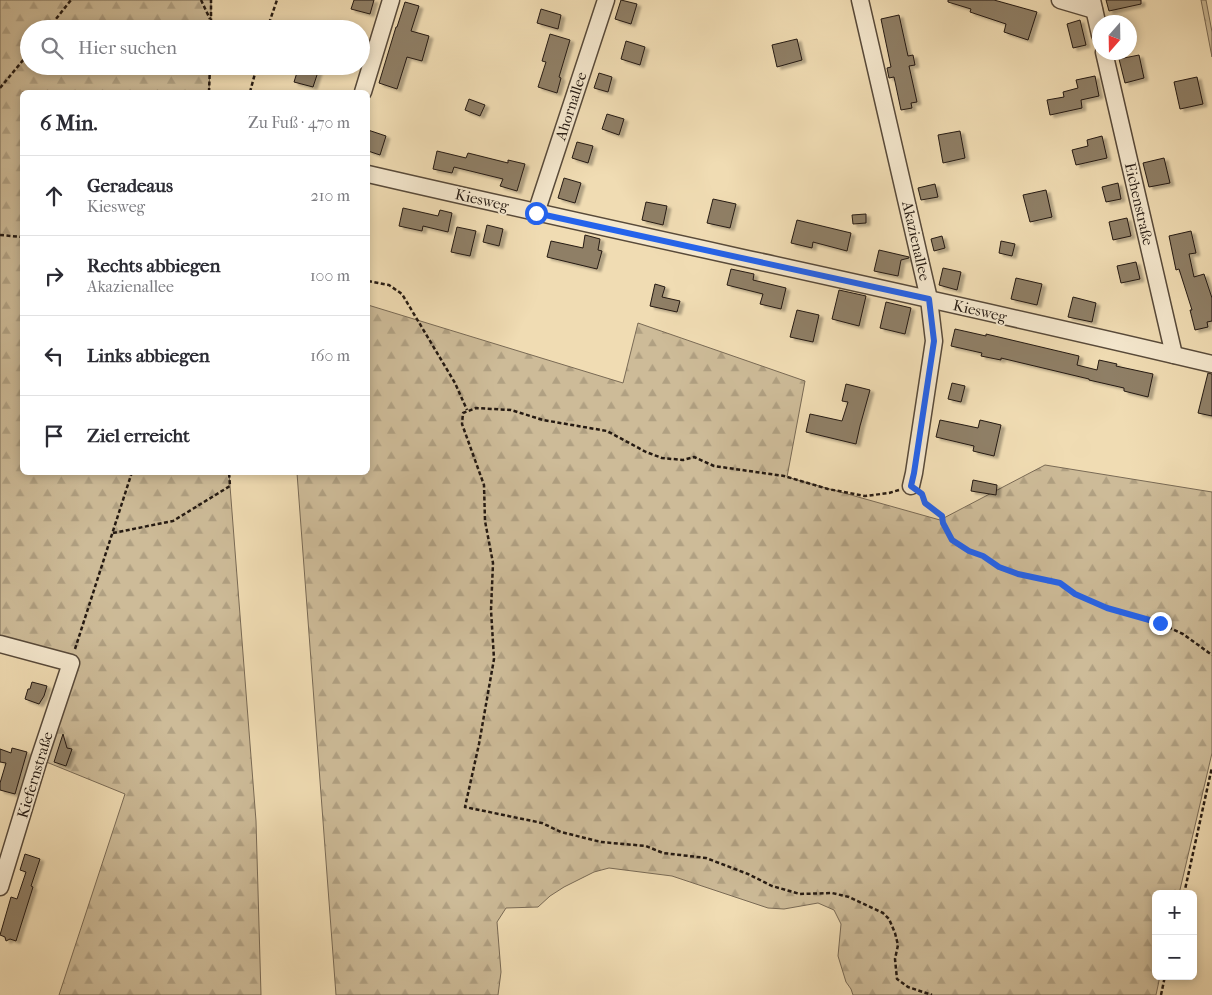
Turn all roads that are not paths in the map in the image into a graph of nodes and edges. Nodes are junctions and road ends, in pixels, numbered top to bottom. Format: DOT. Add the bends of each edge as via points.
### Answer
graph roads {
  1 [pos="391,0"];
  2 [pos="606,0"];
  3 [pos="860,0"];
  4 [pos="1060,0"];
  5 [pos="1093,5"];
  6 [pos="1106,60"];
  7 [pos="370,69"];
  8 [pos="368,75"];
  9 [pos="364,90"];
  10 [pos="370,174"];
  11 [pos="536,213"];
  12 [pos="929,299"];
  13 [pos="1174,355"];
  14 [pos="1212,364"];
  15 [pos="911,486"];
  16 [pos="0,644"];
  17 [pos="0,887"];
  1 -- 7 [label="street"];
  2 -- 11 [label="street, Ahornallee"];
  3 -- 12 [label="street, Akazienallee"];
  4 -- 5 [label="street"];
  6 -- 13 [label="street, Eichenstraße"];
  8 -- 9 [label="street"];
  10 -- 11 [label="street, Kiesweg"];
  11 -- 12 [label="street, Kiesweg"];
  12 -- 13 [label="street, Kiesweg"];
  12 -- 15 [label="street, Akazienallee" via="934,341"];
  13 -- 14 [label="street, Kiesweg"];
  16 -- 17 [label="street, Kiefernstraße" via="71,663"];
}
